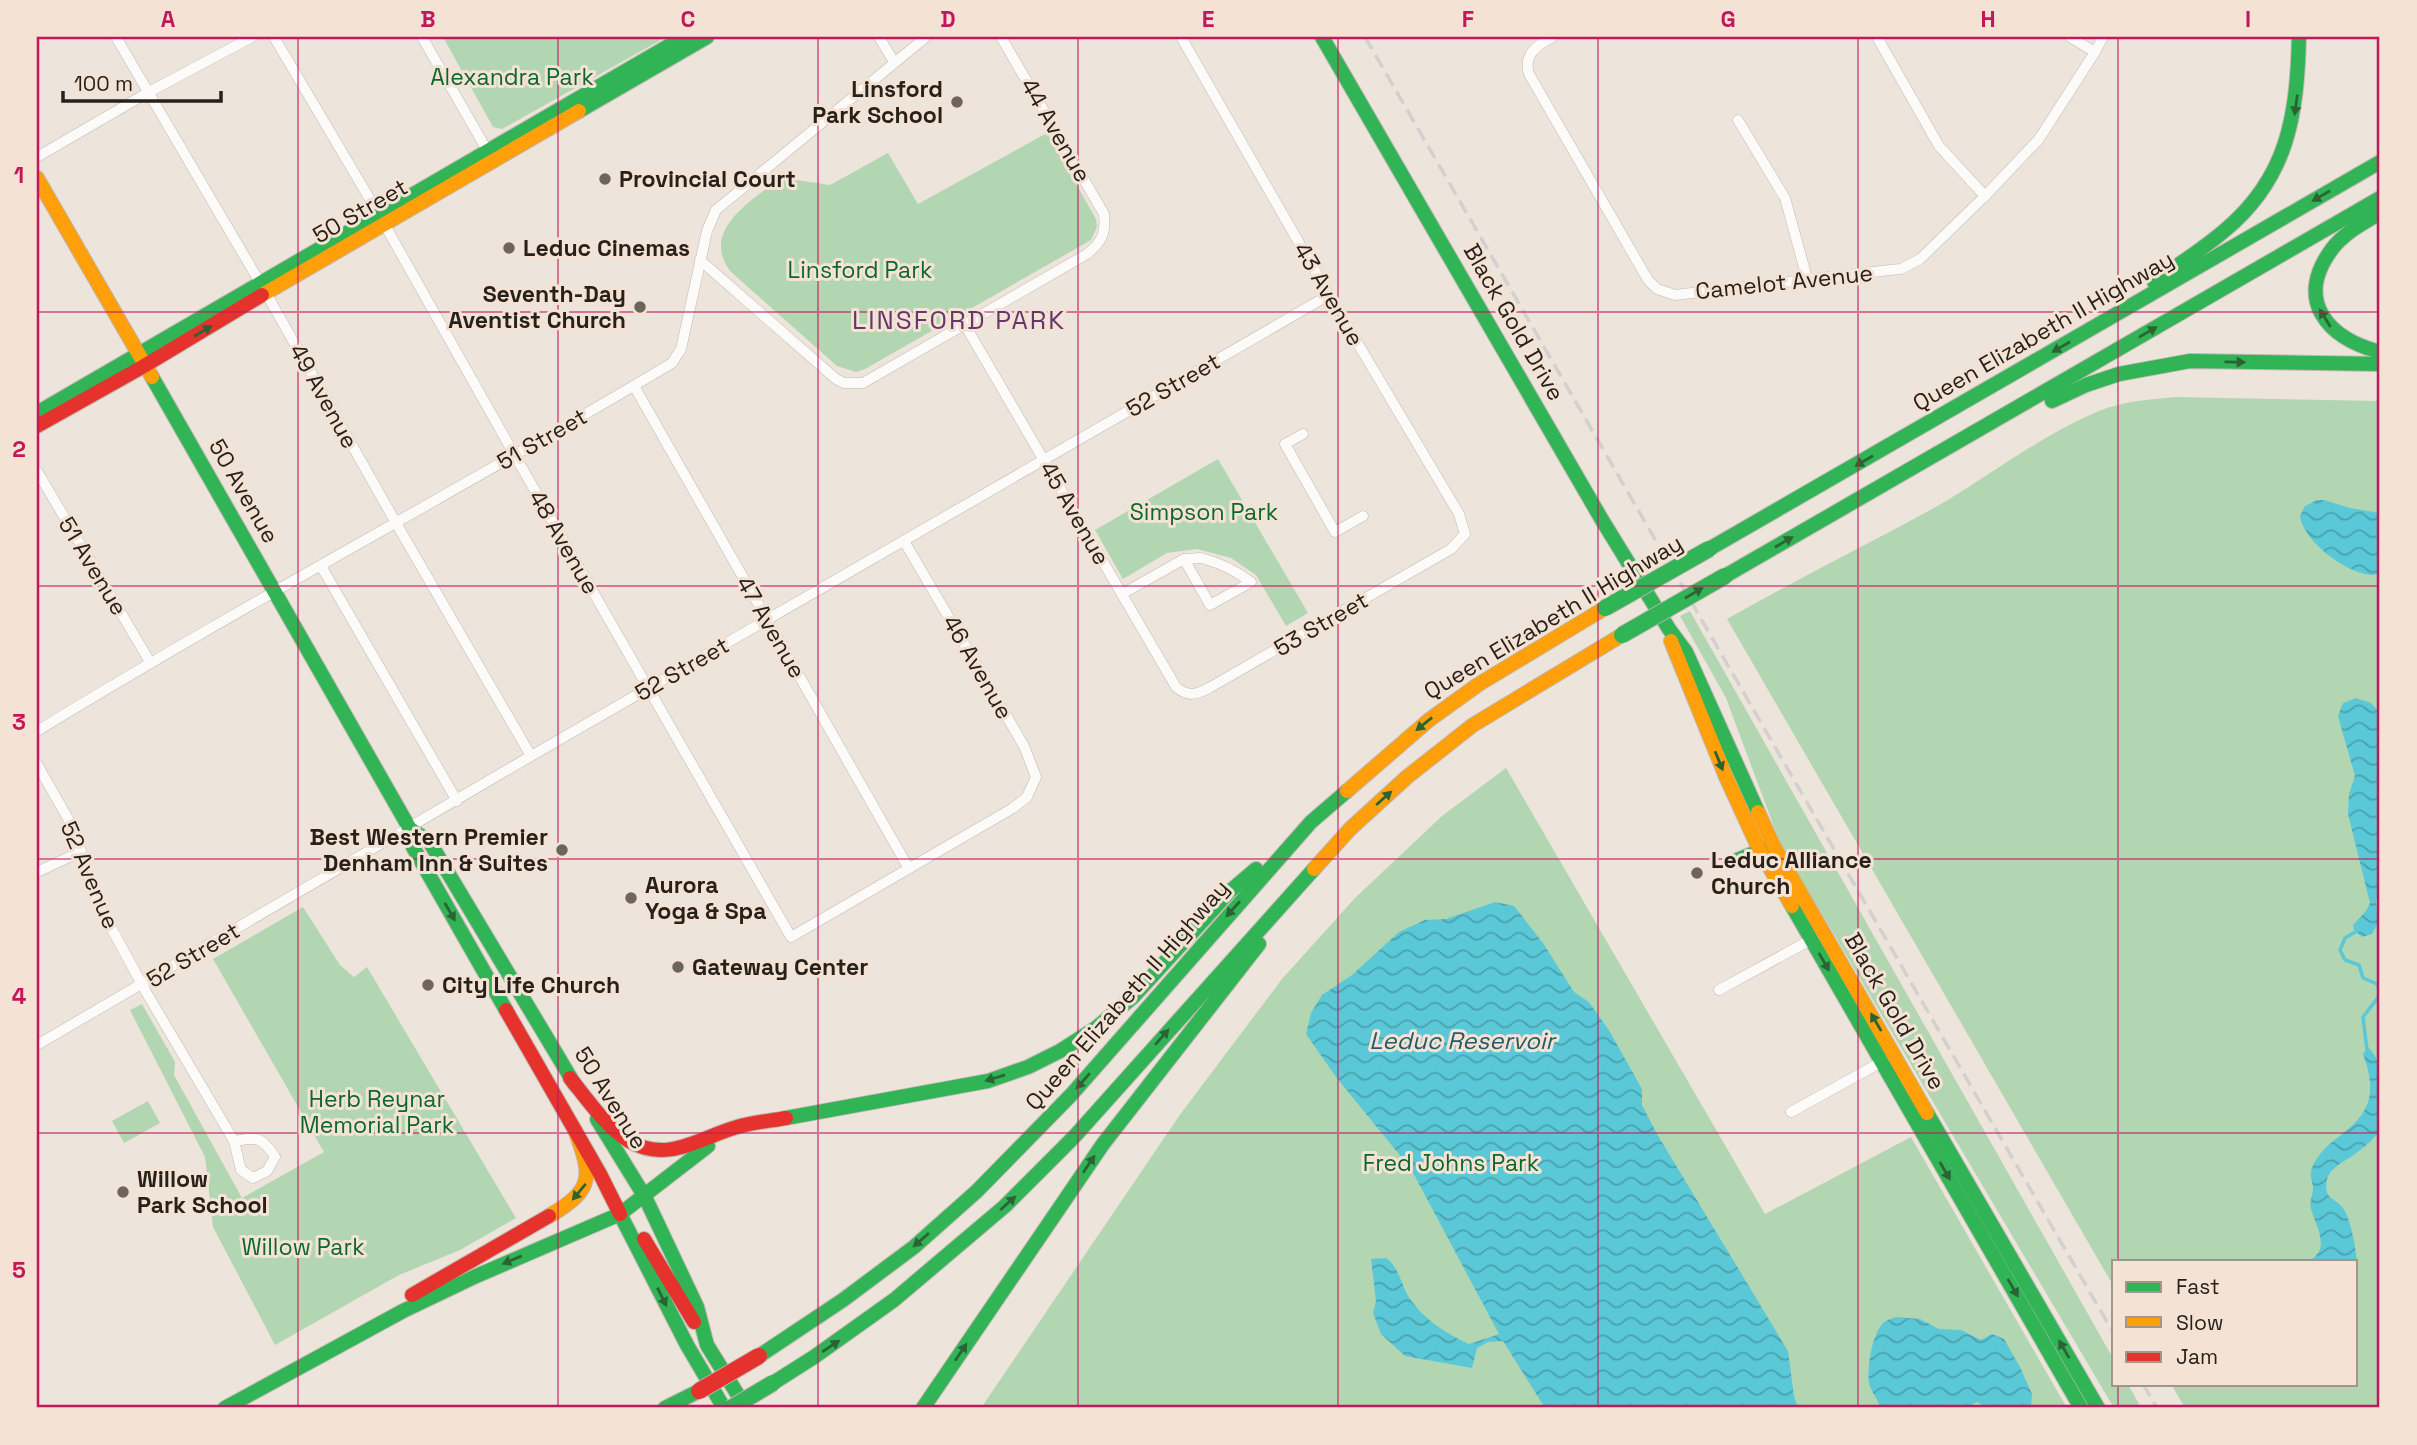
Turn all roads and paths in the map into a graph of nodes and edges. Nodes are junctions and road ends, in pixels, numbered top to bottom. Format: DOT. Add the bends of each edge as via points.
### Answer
graph roads {
  1 [pos="116,37"];
  2 [pos="252,37"];
  3 [pos="274,37"];
  4 [pos="422,37"];
  5 [pos="684,37"];
  6 [pos="706,37"];
  7 [pos="879,37"];
  8 [pos="926,37"];
  9 [pos="1001,37"];
  10 [pos="1181,37"];
  11 [pos="1322,37"];
  12 [pos="1552,37"];
  13 [pos="1877,37"];
  14 [pos="2070,37"];
  15 [pos="2103,37"];
  16 [pos="2299,37"];
  17 [pos="2095,52"];
  18 [pos="894,62"];
  19 [pos="149,92"];
  20 [pos="1738,120"];
  21 [pos="490,155"];
  22 [pos="37,157"];
  23 [pos="2380,162"];
  24 [pos="37,178"];
  25 [pos="1985,197"];
  26 [pos="2380,198"];
  27 [pos="2380,213"];
  28 [pos="381,218"];
  29 [pos="700,260"];
  30 [pos="1807,278"];
  31 [pos="263,287"];
  32 [pos="1329,295"];
  33 [pos="965,325"];
  34 [pos="2092,329"];
  35 [pos="2380,352"];
  36 [pos="141,360"];
  37 [pos="2380,364"];
  38 [pos="634,386"];
  39 [pos="37,413"];
  40 [pos="37,426"];
  41 [pos="1303,434"];
  42 [pos="1941,453"];
  43 [pos="513,454"];
  44 [pos="1044,459"];
  45 [pos="37,471"];
  46 [pos="1363,516"];
  47 [pos="396,523"];
  48 [pos="904,541"];
  49 [pos="1451,550"];
  50 [pos="1184,559"];
  51 [pos="321,566"];
  52 [pos="276,591"];
  53 [pos="1122,594"];
  54 [pos="767,620"];
  55 [pos="150,662"];
  56 [pos="649,689"];
  57 [pos="1189,695"];
  58 [pos="37,731"];
  59 [pos="531,756"];
  60 [pos="37,764"];
  61 [pos="457,801"];
  62 [pos="1311,822"];
  63 [pos="410,829"];
  64 [pos="1350,829"];
  65 [pos="1767,848"];
  66 [pos="79,852"];
  67 [pos="1735,861"];
  68 [pos="908,867"];
  69 [pos="37,872"];
  70 [pos="1818,936"];
  71 [pos="142,985"];
  72 [pos="1719,989"];
  73 [pos="551,1043"];
  74 [pos="37,1045"];
  75 [pos="531,1054"];
  76 [pos="1888,1059"];
  77 [pos="570,1078"];
  78 [pos="1791,1112"];
  79 [pos="811,1113"];
  80 [pos="575,1130"];
  81 [pos="234,1141"];
  82 [pos="645,1197"];
  83 [pos="620,1214"];
  84 [pos="707,1346"];
  85 [pos="225,1408"];
  86 [pos="665,1408"];
  87 [pos="724,1408"];
  88 [pos="731,1408"];
  89 [pos="746,1408"];
  90 [pos="923,1408"];
  91 [pos="2081,1408"];
  92 [pos="2098,1408"];
  1 -- 19 [label="street, 49 Avenue"];
  2 -- 19 [label="street"];
  3 -- 28 [label="street, 48 Avenue"];
  4 -- 21 [label="street"];
  5 -- 21 [label="main road, 50 Street"];
  6 -- 21 [label="main road, 50 Street"];
  7 -- 18 [label="street"];
  8 -- 18 [label="street, 51 Street"];
  9 -- 33 [label="street, 44 Avenue" via="1097,201 1105,226 1098,246 1087,254"];
  10 -- 32 [label="street, 43 Avenue"];
  11 -- 65 [label="main road, Black Gold Drive" via="1602,520 1686,652"];
  12 -- 30 [label="street, Camelot Avenue" via="1529,56 1529,74 1657,289 1675,295"];
  13 -- 25 [label="street" via="1939,146"];
  14 -- 17 [label="street"];
  15 -- 17 [label="street, Camelot Avenue"];
  16 -- 34 [label="main road, one-way" via="2291,130 2280,165 2261,196 2233,225"];
  17 -- 25 [label="street, Camelot Avenue" via="2049,126"];
  18 -- 29 [label="street, 51 Street" via="723,204 711,219"];
  19 -- 22 [label="street"];
  19 -- 31 [label="street, 49 Avenue"];
  20 -- 30 [label="street" via="1786,198"];
  21 -- 28 [label="main road, 50 Street"];
  23 -- 34 [label="main road, Queen Elizabeth II Highway, one-way"];
  24 -- 36 [label="main road, 50 Avenue"];
  25 -- 30 [label="street, Camelot Avenue" via="1911,264"];
  42 -- 26 [label="main road, one-way"];
  35 -- 27 [label="main road, one-way" via="2357,347 2337,335 2314,294 2321,268 2334,246"];
  28 -- 31 [label="main road, 50 Street"];
  28 -- 43 [label="street, 48 Avenue"];
  29 -- 33 [label="street" via="844,383 863,383"];
  29 -- 38 [label="street, 51 Street" via="677,357"];
  31 -- 36 [label="main road, 50 Street"];
  31 -- 47 [label="street, 49 Avenue"];
  32 -- 44 [label="street, 52 Street"];
  32 -- 49 [label="street, 43 Avenue" via="1460,514 1465,534"];
  33 -- 44 [label="street, 45 Avenue"];
  34 -- 62 [label="main road, Queen Elizabeth II Highway, one-way, bridge" via="1479,684 1429,720"];
  36 -- 39 [label="main road, 50 Street"];
  36 -- 40 [label="main road, 50 Street"];
  36 -- 52 [label="main road, 50 Avenue"];
  42 -- 37 [label="main road, one-way" via="2095,381 2143,366 2190,361"];
  38 -- 43 [label="street, 51 Street"];
  38 -- 54 [label="street, 47 Avenue"];
  41 -- 46 [label="street" via="1285,444 1335,532"];
  64 -- 42 [label="main road, one-way, bridge" via="1473,725"];
  43 -- 47 [label="street, 51 Street"];
  43 -- 56 [label="street, 48 Avenue"];
  44 -- 48 [label="street, 52 Street"];
  44 -- 53 [label="street, 45 Avenue"];
  45 -- 55 [label="street, 51 Avenue"];
  47 -- 51 [label="street, 51 Street"];
  47 -- 59 [label="street, 49 Avenue"];
  48 -- 54 [label="street, 52 Street"];
  48 -- 68 [label="street, 46 Avenue" via="1024,746 1036,777 1027,797 1013,808"];
  49 -- 57 [label="street, 53 Street" via="1209,688"];
  50 -- 50 [label="street" via="1219,562 1251,582 1210,605"];
  50 -- 53 [label="street"];
  51 -- 52 [label="street, 51 Street"];
  51 -- 61 [label="street"];
  52 -- 55 [label="street, 51 Street"];
  52 -- 63 [label="main road, 50 Avenue"];
  53 -- 57 [label="street, 45 Avenue" via="1176,687"];
  54 -- 56 [label="street, 52 Street"];
  54 -- 68 [label="street, 47 Avenue"];
  55 -- 58 [label="street, 51 Street"];
  56 -- 59 [label="street, 52 Street"];
  56 -- 68 [label="street, 48 Avenue" via="791,937"];
  59 -- 61 [label="street, 52 Street"];
  60 -- 66 [label="street, 52 Avenue" via="75,831"];
  61 -- 63 [label="street, 52 Street"];
  62 -- 79 [label="main road, one-way" via="1229,892 1133,996 1060,1051 988,1081"];
  62 -- 86 [label="main road, Queen Elizabeth II Highway, one-way, bridge" via="1071,1095 977,1191 914,1247 843,1300 759,1356"];
  63 -- 71 [label="street, 52 Street"];
  63 -- 73 [label="main road, 50 Avenue" via="429,841"];
  63 -- 75 [label="main road, 50 Avenue, one-way" via="413,848"];
  88 -- 64 [label="main road, one-way, bridge" via="843,1338 897,1298 1037,1177"];
  90 -- 64 [label="main road, one-way" via="1103,1144"];
  65 -- 67 [label="main road"];
  65 -- 70 [label="main road, Black Gold Drive"];
  66 -- 69 [label="street"];
  66 -- 71 [label="street, 52 Avenue" via="94,896"];
  70 -- 72 [label="street"];
  70 -- 76 [label="main road, Black Gold Drive"];
  71 -- 74 [label="street, 52 Street"];
  71 -- 81 [label="street, 52 Avenue"];
  73 -- 75 [label="main road"];
  73 -- 77 [label="main road, 50 Avenue"];
  75 -- 80 [label="main road, 50 Avenue"];
  76 -- 78 [label="street"];
  76 -- 91 [label="main road, Black Gold Drive, one-way"];
  92 -- 76 [label="main road, Black Gold Drive, one-way"];
  77 -- 79 [label="main road" via="621,1138 651,1151 681,1149 718,1132"];
  77 -- 82 [label="main road, 50 Avenue"];
  79 -- 82 [label="main road" via="748,1128 715,1142"];
  80 -- 83 [label="main road, 50 Avenue"];
  80 -- 85 [label="main road, one-way" via="590,1173 579,1195 566,1206 299,1360"];
  81 -- 81 [label="street" via="241,1170 253,1178 267,1171 275,1157 267,1143 254,1137"];
  82 -- 83 [label="main road"];
  82 -- 84 [label="main road, 50 Avenue" via="697,1307"];
  83 -- 84 [label="main road" via="633,1223 649,1247"];
  83 -- 85 [label="main road, one-way" via="403,1311"];
  83 -- 87 [label="main road, 50 Avenue, one-way"];
  84 -- 89 [label="main road, 50 Avenue"];
}
